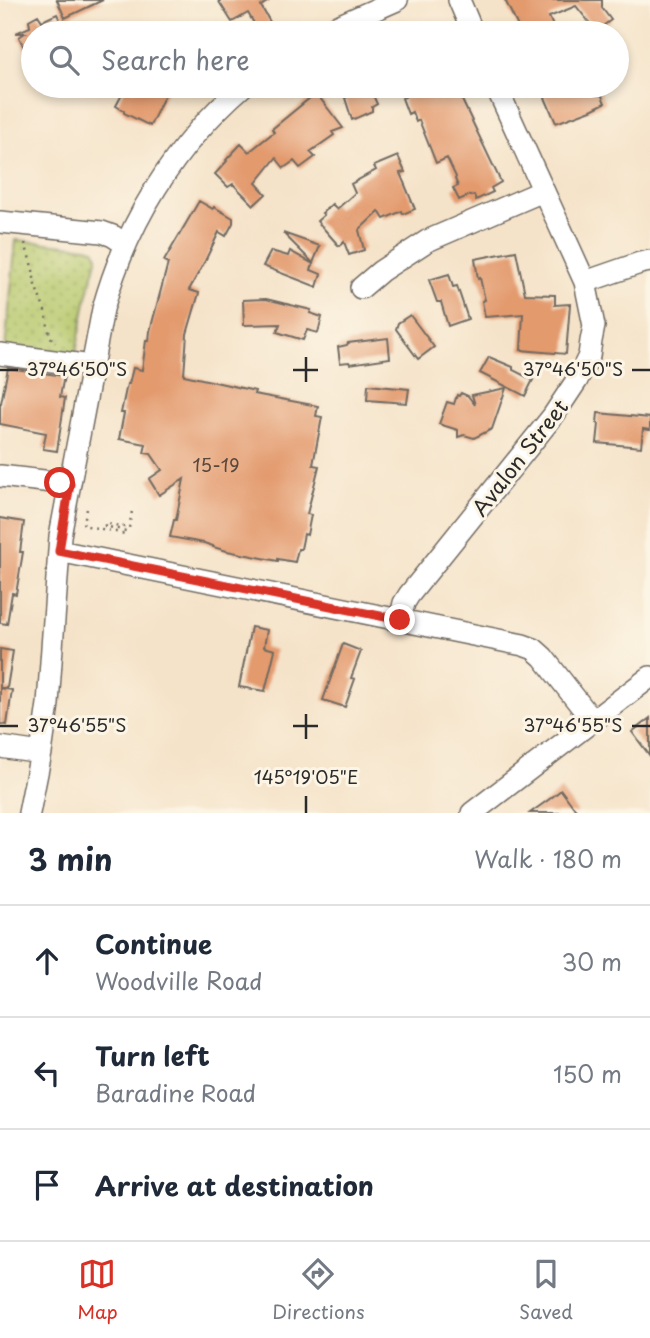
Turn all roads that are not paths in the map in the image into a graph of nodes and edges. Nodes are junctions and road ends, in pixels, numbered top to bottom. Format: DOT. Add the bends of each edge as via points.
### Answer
graph roads {
  1 [pos="397,0"];
  2 [pos="459,0"];
  3 [pos="349,21"];
  4 [pos="468,21"];
  5 [pos="231,98"];
  6 [pos="501,98"];
  7 [pos="543,191"];
  8 [pos="0,222"];
  9 [pos="125,244"];
  10 [pos="650,261"];
  11 [pos="585,282"];
  12 [pos="361,288"];
  13 [pos="0,355"];
  14 [pos="84,365"];
  15 [pos="0,476"];
  16 [pos="70,484"];
  17 [pos="59,551"];
  18 [pos="400,620"];
  19 [pos="650,677"];
  20 [pos="592,720"];
  21 [pos="0,747"];
  22 [pos="41,753"];
  23 [pos="29,813"];
  24 [pos="472,813"];
  1 -- 3 [label="street"];
  2 -- 4 [label="street"];
  5 -- 9 [label="street" via="192,136 166,171"];
  6 -- 7 [label="street, Avalon Street"];
  7 -- 11 [label="street, Avalon Street"];
  7 -- 12 [label="street" via="427,241"];
  8 -- 9 [label="street" via="102,232"];
  9 -- 14 [label="street"];
  10 -- 11 [label="street"];
  11 -- 18 [label="street, Avalon Street" via="594,326 589,356 577,380 409,595"];
  13 -- 14 [label="street"];
  14 -- 16 [label="street"];
  15 -- 16 [label="street"];
  16 -- 17 [label="street"];
  17 -- 18 [label="street"];
  17 -- 22 [label="street"];
  18 -- 20 [label="street" via="534,649"];
  19 -- 20 [label="street"];
  20 -- 24 [label="street"];
  21 -- 22 [label="street"];
  22 -- 23 [label="street"];
}
